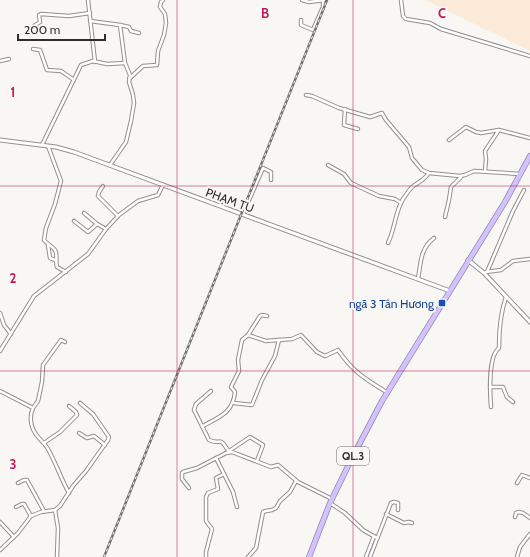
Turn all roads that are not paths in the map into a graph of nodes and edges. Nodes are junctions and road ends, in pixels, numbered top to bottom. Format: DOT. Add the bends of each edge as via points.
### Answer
graph roads {
  1 [pos="88,0"];
  2 [pos="163,0"];
  3 [pos="302,0"];
  4 [pos="323,0"];
  5 [pos="401,0"];
  6 [pos="90,13"];
  7 [pos="301,20"];
  8 [pos="90,21"];
  9 [pos="120,25"];
  10 [pos="34,26"];
  11 [pos="139,33"];
  12 [pos="33,49"];
  13 [pos="530,56"];
  14 [pos="9,59"];
  15 [pos="0,61"];
  16 [pos="95,62"];
  17 [pos="124,63"];
  18 [pos="129,79"];
  19 [pos="74,80"];
  20 [pos="306,95"];
  21 [pos="345,109"];
  22 [pos="358,129"];
  23 [pos="499,130"];
  24 [pos="530,138"];
  25 [pos="0,140"];
  26 [pos="448,140"];
  27 [pos="42,144"];
  28 [pos="48,146"];
  29 [pos="530,156"];
  30 [pos="110,165"];
  31 [pos="328,165"];
  32 [pos="485,171"];
  33 [pos="429,173"];
  34 [pos="520,174"];
  35 [pos="461,176"];
  36 [pos="271,180"];
  37 [pos="163,185"];
  38 [pos="103,186"];
  39 [pos="524,190"];
  40 [pos="401,203"];
  41 [pos="84,213"];
  42 [pos="243,214"];
  43 [pos="118,216"];
  44 [pos="445,217"];
  45 [pos="74,221"];
  46 [pos="97,224"];
  47 [pos="106,229"];
  48 [pos="434,238"];
  49 [pos="388,243"];
  50 [pos="48,244"];
  51 [pos="530,259"];
  52 [pos="55,260"];
  53 [pos="468,260"];
  54 [pos="66,272"];
  55 [pos="485,273"];
  56 [pos="418,279"];
  57 [pos="450,291"];
  58 [pos="506,297"];
  59 [pos="0,313"];
  60 [pos="267,316"];
  61 [pos="530,322"];
  62 [pos="11,334"];
  63 [pos="248,335"];
  64 [pos="279,340"];
  65 [pos="65,342"];
  66 [pos="0,351"];
  67 [pos="490,387"];
  68 [pos="0,391"];
  69 [pos="211,392"];
  70 [pos="388,393"];
  71 [pos="513,402"];
  72 [pos="80,403"];
  73 [pos="234,403"];
  74 [pos="69,406"];
  75 [pos="491,407"];
  76 [pos="33,408"];
  77 [pos="203,426"];
  78 [pos="79,433"];
  79 [pos="44,443"];
  80 [pos="105,445"];
  81 [pos="229,451"];
  82 [pos="216,458"];
  83 [pos="257,461"];
  84 [pos="224,474"];
  85 [pos="530,478"];
  86 [pos="296,481"];
  87 [pos="18,483"];
  88 [pos="517,483"];
  89 [pos="189,488"];
  90 [pos="68,493"];
  91 [pos="331,501"];
  92 [pos="237,506"];
  93 [pos="16,507"];
  94 [pos="55,510"];
  95 [pos="398,510"];
  96 [pos="44,511"];
  97 [pos="386,514"];
  98 [pos="31,516"];
  99 [pos="515,517"];
  100 [pos="530,518"];
  101 [pos="0,522"];
  102 [pos="412,523"];
  103 [pos="530,534"];
  104 [pos="14,537"];
  105 [pos="376,537"];
  106 [pos="0,550"];
  107 [pos="57,557"];
  108 [pos="206,557"];
  109 [pos="248,557"];
  110 [pos="309,557"];
  111 [pos="366,557"];
  112 [pos="370,557"];
  113 [pos="516,557"];
  1 -- 6 [label="street"];
  2 -- 18 [label="street" via="160,6 166,23 158,51 158,64 143,66"];
  3 -- 4 [label="street"];
  4 -- 7 [label="street" via="313,30 301,25"];
  5 -- 13 [label="street" via="403,16 406,19 430,23 441,29"];
  6 -- 8 [label="street"];
  6 -- 10 [label="street" via="69,16 41,14 40,22"];
  8 -- 9 [label="street"];
  8 -- 16 [label="street"];
  9 -- 11 [label="street" via="129,26 131,31"];
  9 -- 17 [label="street"];
  12 -- 19 [label="street" via="40,50 47,70 61,71"];
  14 -- 15 [label="street"];
  16 -- 17 [label="street"];
  16 -- 19 [label="street" via="81,64"];
  17 -- 18 [label="street" via="130,75"];
  18 -- 30 [label="street" via="134,99 132,121 126,142"];
  19 -- 27 [label="street"];
  20 -- 21 [label="street"];
  21 -- 22 [label="street" via="344,125"];
  21 -- 33 [label="street" via="370,117 382,113 409,147 412,158 422,170"];
  23 -- 24 [label="street"];
  23 -- 26 [label="street" via="480,133 466,127"];
  23 -- 32 [label="street" via="485,151"];
  25 -- 27 [label="street, PHẠM TU"];
  27 -- 28 [label="street, PHẠM TU"];
  28 -- 30 [label="street, PHẠM TU" via="63,148"];
  28 -- 50 [label="street" via="62,181 45,228 44,240"];
  29 -- 34 [label="highway, QL.3"];
  30 -- 37 [label="street, PHẠM TU"];
  31 -- 40 [label="street" via="344,174 351,183"];
  32 -- 34 [label="street"];
  32 -- 35 [label="street" via="474,171"];
  33 -- 35 [label="street"];
  33 -- 40 [label="street" via="424,180 410,188"];
  34 -- 53 [label="highway, QL.3"];
  35 -- 44 [label="street" via="450,187"];
  36 -- 42 [label="street" via="271,172 263,168"];
  37 -- 42 [label="street, PHẠM TU"];
  37 -- 43 [label="street" via="158,195 138,201"];
  38 -- 43 [label="street" via="98,196"];
  39 -- 55 [label="street"];
  40 -- 49 [label="street"];
  41 -- 46 [label="street"];
  42 -- 56 [label="street, PHẠM TU"];
  43 -- 47 [label="street"];
  45 -- 46 [label="street" via="88,232"];
  46 -- 47 [label="street"];
  47 -- 54 [label="street" via="88,254"];
  48 -- 56 [label="street" via="423,252"];
  50 -- 52 [label="street" via="50,258"];
  50 -- 52 [label="street" via="55,249"];
  51 -- 55 [label="street" via="513,261 501,270"];
  52 -- 54 [label="street" via="57,267"];
  53 -- 55 [label="street"];
  53 -- 57 [label="highway, QL.3"];
  54 -- 62 [label="street" via="33,297"];
  55 -- 58 [label="street"];
  56 -- 57 [label="street, PHẠM TU"];
  57 -- 70 [label="highway, QL.3"];
  58 -- 61 [label="street"];
  58 -- 67 [label="street" via="501,313 499,347 495,352"];
  59 -- 62 [label="street" via="4,325"];
  60 -- 63 [label="street" via="260,316"];
  62 -- 66 [label="street"];
  63 -- 64 [label="street" via="266,341"];
  63 -- 73 [label="street" via="241,343 239,371 232,386 236,392"];
  64 -- 70 [label="street" via="301,335 324,356 338,350 359,375"];
  64 -- 73 [label="street" via="275,356 252,405"];
  65 -- 76 [label="street" via="61,340 44,365 38,401"];
  67 -- 71 [label="street" via="503,387 507,397"];
  67 -- 75 [label="street"];
  68 -- 76 [label="street"];
  69 -- 77 [label="street" via="196,404 194,410"];
  70 -- 91 [label="highway, QL.3"];
  72 -- 80 [label="street" via="93,414 109,437"];
  73 -- 77 [label="street" via="228,411"];
  74 -- 79 [label="street" via="77,414 60,432"];
  76 -- 79 [label="street" via="32,428"];
  77 -- 81 [label="street" via="209,440 222,442"];
  78 -- 80 [label="street" via="86,438 94,436"];
  79 -- 90 [label="street"];
  80 -- 90 [label="street"];
  81 -- 82 [label="street"];
  81 -- 83 [label="street"];
  81 -- 83 [label="street" via="250,437 263,445"];
  82 -- 84 [label="street"];
  82 -- 89 [label="street" via="183,472 182,479"];
  83 -- 86 [label="street" via="271,467 278,465"];
  84 -- 92 [label="street"];
  84 -- 108 [label="street" via="216,478 218,489 208,493 206,497 206,521 212,529"];
  85 -- 88 [label="street" via="522,476"];
  86 -- 91 [label="street"];
  86 -- 109 [label="street" via="276,508 263,512 256,548"];
  87 -- 96 [label="street" via="27,480"];
  90 -- 94 [label="street"];
  91 -- 105 [label="street" via="363,530"];
  91 -- 110 [label="highway, QL.3"];
  93 -- 98 [label="street" via="24,504"];
  94 -- 96 [label="street"];
  94 -- 107 [label="street" via="58,528"];
  95 -- 97 [label="street" via="398,504 392,502"];
  96 -- 98 [label="street"];
  97 -- 102 [label="street"];
  97 -- 105 [label="street"];
  98 -- 104 [label="street"];
  99 -- 100 [label="street" via="519,512"];
  101 -- 104 [label="street"];
  103 -- 113 [label="street"];
  104 -- 106 [label="street"];
  105 -- 111 [label="street"];
  105 -- 112 [label="street"];
}
